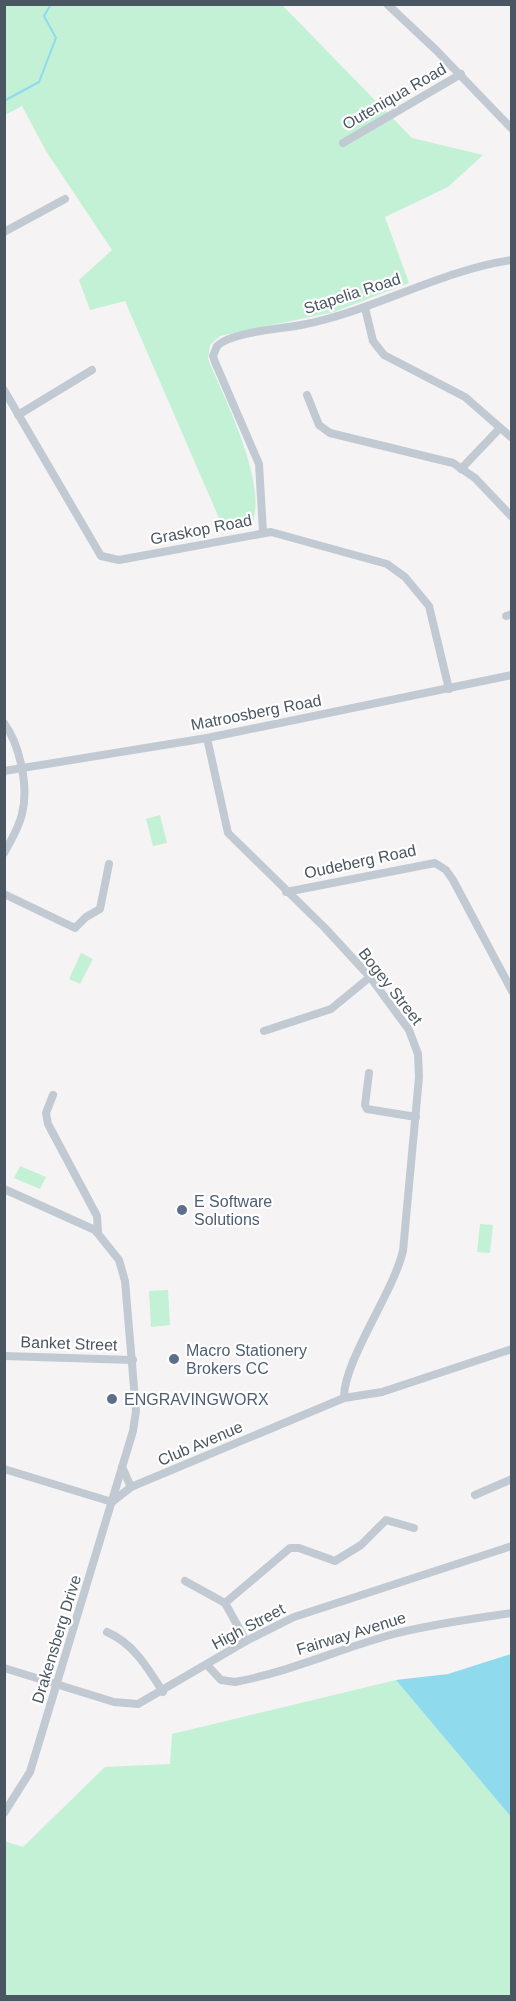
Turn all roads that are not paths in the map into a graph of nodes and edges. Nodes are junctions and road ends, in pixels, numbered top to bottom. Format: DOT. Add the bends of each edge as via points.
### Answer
graph roads {
  1 [pos="387,4"];
  2 [pos="461,74"];
  3 [pos="512,129"];
  4 [pos="343,143"];
  5 [pos="65,199"];
  6 [pos="4,232"];
  7 [pos="512,260"];
  8 [pos="365,308"];
  9 [pos="92,370"];
  10 [pos="4,390"];
  11 [pos="307,395"];
  12 [pos="18,415"];
  13 [pos="500,428"];
  14 [pos="512,438"];
  15 [pos="461,469"];
  16 [pos="512,517"];
  17 [pos="263,532"];
  18 [pos="512,675"];
  19 [pos="449,689"];
  20 [pos="4,723"];
  21 [pos="207,738"];
  22 [pos="20,767"];
  23 [pos="4,771"];
  24 [pos="4,853"];
  25 [pos="109,864"];
  26 [pos="286,892"];
  27 [pos="4,894"];
  28 [pos="370,978"];
  29 [pos="512,991"];
  30 [pos="264,1031"];
  31 [pos="369,1073"];
  32 [pos="53,1095"];
  33 [pos="416,1117"];
  34 [pos="4,1189"];
  35 [pos="98,1232"];
  36 [pos="512,1349"];
  37 [pos="4,1356"];
  38 [pos="133,1360"];
  39 [pos="345,1398"];
  40 [pos="122,1467"];
  41 [pos="4,1469"];
  42 [pos="512,1479"];
  43 [pos="131,1487"];
  44 [pos="475,1495"];
  45 [pos="112,1502"];
  46 [pos="414,1528"];
  47 [pos="512,1546"];
  48 [pos="185,1581"];
  49 [pos="225,1603"];
  50 [pos="512,1613"];
  51 [pos="106,1632"];
  52 [pos="246,1641"];
  53 [pos="207,1665"];
  54 [pos="4,1668"];
  55 [pos="58,1684"];
  56 [pos="163,1692"];
  57 [pos="4,1813"];
  1 -- 2 [label="street"];
  2 -- 3 [label="street"];
  2 -- 4 [label="street, Outeniqua Road"];
  5 -- 6 [label="street"];
  7 -- 8 [label="street, Stapelia Road" via="471,267"];
  8 -- 13 [label="street" via="373,341 384,355 465,397"];
  8 -- 17 [label="street, Stapelia Road" via="226,340 214,351 215,362 259,464"];
  9 -- 12 [label="street"];
  10 -- 12 [label="street, Graskop Road"];
  11 -- 15 [label="street" via="319,425 330,433 453,463"];
  12 -- 17 [label="street, Graskop Road" via="96,551 107,560"];
  13 -- 14 [label="street"];
  13 -- 15 [label="street"];
  15 -- 16 [label="street" via="475,478"];
  17 -- 19 [label="street, Graskop Road" via="283,534 395,569 423,597 431,611"];
  18 -- 19 [label="street, Matroosberg Road"];
  19 -- 21 [label="street, Matroosberg Road"];
  20 -- 22 [label="street"];
  21 -- 22 [label="street, Matroosberg Road"];
  21 -- 26 [label="street, Bogey Street" via="228,834"];
  22 -- 23 [label="street, Matroosberg Road"];
  22 -- 24 [label="street" via="22,814"];
  25 -- 27 [label="street" via="100,909 75,928"];
  26 -- 28 [label="street, Bogey Street"];
  26 -- 29 [label="street, Oudeberg Road" via="435,863 453,880"];
  28 -- 30 [label="street" via="331,1009"];
  28 -- 33 [label="street, Bogey Street" via="399,1014 415,1043 419,1077"];
  31 -- 33 [label="street" via="365,1105 368,1109"];
  32 -- 35 [label="street" via="46,1113 48,1124 97,1216"];
  33 -- 39 [label="street, Bogey Street" via="400,1261 347,1377"];
  34 -- 35 [label="street, Drakensberg Drive"];
  35 -- 38 [label="street, Drakensberg Drive" via="123,1269"];
  36 -- 39 [label="street, Club Avenue" via="394,1388"];
  37 -- 38 [label="street, Banket Street"];
  38 -- 40 [label="street, Drakensberg Drive" via="135,1421"];
  39 -- 43 [label="street, Club Avenue"];
  40 -- 43 [label="street"];
  40 -- 45 [label="street, Drakensberg Drive"];
  41 -- 45 [label="street"];
  42 -- 44 [label="street"];
  43 -- 45 [label="street, Club Avenue"];
  45 -- 55 [label="street, Drakensberg Drive"];
  46 -- 49 [label="street" via="386,1521 361,1545 334,1561 290,1548"];
  47 -- 52 [label="street, High Street" via="294,1617"];
  48 -- 49 [label="street"];
  49 -- 52 [label="street"];
  50 -- 53 [label="street, Fairway Avenue" via="392,1635 235,1682 221,1680"];
  51 -- 56 [label="street" via="136,1652"];
  52 -- 53 [label="street, High Street"];
  53 -- 56 [label="street, High Street"];
  54 -- 55 [label="street, High Street"];
  55 -- 56 [label="street, High Street" via="131,1706"];
  55 -- 57 [label="street, Drakensberg Drive" via="30,1772"];
}
